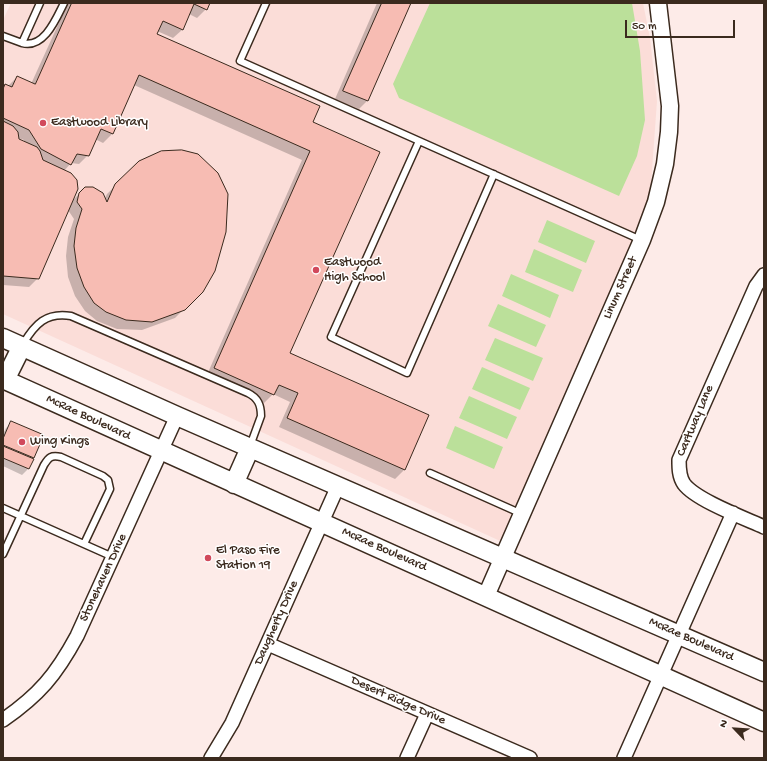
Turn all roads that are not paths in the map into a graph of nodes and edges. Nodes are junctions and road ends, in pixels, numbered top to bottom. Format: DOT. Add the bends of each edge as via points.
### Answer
graph roads {
  1 [pos="40,3"];
  2 [pos="64,3"];
  3 [pos="266,3"];
  4 [pos="658,3"];
  5 [pos="3,36"];
  6 [pos="22,43"];
  7 [pos="419,141"];
  8 [pos="494,174"];
  9 [pos="642,240"];
  10 [pos="764,275"];
  11 [pos="3,338"];
  12 [pos="22,346"];
  13 [pos="4,381"];
  14 [pos="177,416"];
  15 [pos="250,448"];
  16 [pos="162,452"];
  17 [pos="430,473"];
  18 [pos="234,484"];
  19 [pos="338,486"];
  20 [pos="3,508"];
  21 [pos="733,513"];
  22 [pos="522,515"];
  23 [pos="20,516"];
  24 [pos="322,522"];
  25 [pos="764,527"];
  26 [pos="84,544"];
  27 [pos="3,554"];
  28 [pos="113,557"];
  29 [pos="503,558"];
  30 [pos="486,596"];
  31 [pos="679,635"];
  32 [pos="268,644"];
  33 [pos="764,672"];
  34 [pos="661,676"];
  35 [pos="427,714"];
  36 [pos="3,720"];
  37 [pos="764,722"];
  38 [pos="211,758"];
  39 [pos="407,758"];
  40 [pos="530,758"];
  41 [pos="624,758"];
  1 -- 6 [label="lane"];
  2 -- 6 [label="lane" via="49,30 38,41"];
  3 -- 7 [label="lane" via="240,61"];
  4 -- 9 [label="street, Linum Street" via="670,106 669,132 656,202"];
  5 -- 6 [label="lane"];
  7 -- 8 [label="lane"];
  7 -- 8 [label="lane" via="331,337 407,373"];
  8 -- 9 [label="lane"];
  9 -- 22 [label="street, Linum Street"];
  10 -- 21 [label="street, Cartway Lane" via="756,286 679,460 683,482 692,492"];
  11 -- 12 [label="main road, McRae Boulevard"];
  12 -- 13 [label="main road"];
  12 -- 14 [label="main road, McRae Boulevard"];
  12 -- 15 [label="lane" via="31,331 44,319 65,314 168,357 248,393 257,400 261,406 261,416"];
  13 -- 16 [label="main road, McRae Boulevard"];
  14 -- 15 [label="main road, McRae Boulevard"];
  14 -- 16 [label="street, Stonehaven Drive"];
  15 -- 18 [label="main road"];
  15 -- 19 [label="main road, McRae Boulevard"];
  16 -- 18 [label="main road, McRae Boulevard"];
  16 -- 28 [label="street, Stonehaven Drive"];
  17 -- 22 [label="lane"];
  18 -- 24 [label="main road, McRae Boulevard"];
  19 -- 24 [label="street, Daugherty Drive"];
  19 -- 29 [label="main road, McRae Boulevard"];
  20 -- 23 [label="lane"];
  21 -- 25 [label="street, Cartway Lane"];
  21 -- 31 [label="street"];
  22 -- 29 [label="street, Linum Street"];
  23 -- 26 [label="lane"];
  23 -- 26 [label="lane" via="48,458 53,455 60,457 108,480 110,489"];
  23 -- 27 [label="lane"];
  24 -- 30 [label="main road, McRae Boulevard"];
  24 -- 32 [label="street, Daugherty Drive"];
  26 -- 28 [label="lane"];
  28 -- 36 [label="street, Stonehaven Drive" via="67,655 50,680"];
  29 -- 30 [label="street, Linum Street"];
  29 -- 31 [label="main road, McRae Boulevard"];
  30 -- 34 [label="main road, McRae Boulevard"];
  31 -- 33 [label="main road, McRae Boulevard"];
  31 -- 34 [label="street"];
  32 -- 35 [label="street, Desert Ridge Drive"];
  32 -- 38 [label="street, Daugherty Drive" via="232,723"];
  34 -- 37 [label="main road, McRae Boulevard"];
  34 -- 41 [label="street"];
  35 -- 39 [label="street"];
  35 -- 40 [label="street, Desert Ridge Drive"];
}
